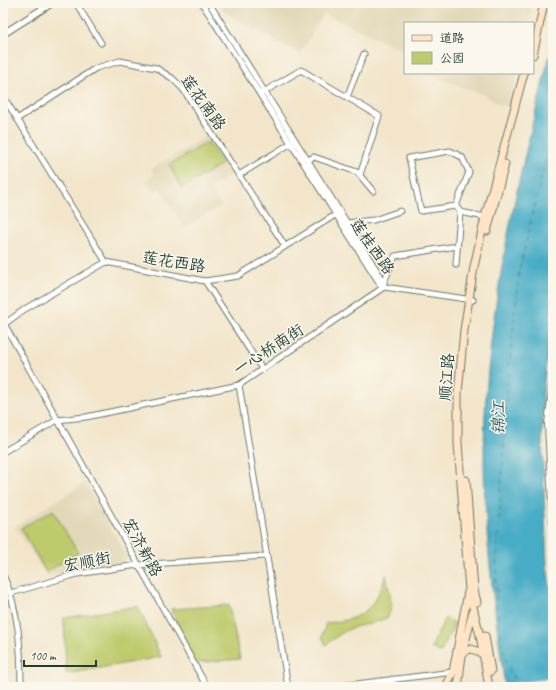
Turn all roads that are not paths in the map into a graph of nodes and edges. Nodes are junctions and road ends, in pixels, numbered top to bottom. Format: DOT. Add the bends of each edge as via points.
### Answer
graph roads {
  1 [pos="52,3"];
  2 [pos="76,3"];
  3 [pos="202,3"];
  4 [pos="209,3"];
  5 [pos="540,3"];
  6 [pos="544,3"];
  7 [pos="534,30"];
  8 [pos="3,34"];
  9 [pos="101,43"];
  10 [pos="534,50"];
  11 [pos="364,54"];
  12 [pos="524,74"];
  13 [pos="529,74"];
  14 [pos="262,93"];
  15 [pos="3,96"];
  16 [pos="347,97"];
  17 [pos="17,119"];
  18 [pos="293,142"];
  19 [pos="308,160"];
  20 [pos="239,175"];
  21 [pos="360,175"];
  22 [pos="374,191"];
  23 [pos="456,206"];
  24 [pos="400,211"];
  25 [pos="460,212"];
  26 [pos="338,214"];
  27 [pos="485,217"];
  28 [pos="347,223"];
  29 [pos="285,246"];
  30 [pos="457,246"];
  31 [pos="106,262"];
  32 [pos="456,265"];
  33 [pos="205,281"];
  34 [pos="384,284"];
  35 [pos="471,300"];
  36 [pos="3,324"];
  37 [pos="262,369"];
  38 [pos="553,382"];
  39 [pos="239,385"];
  40 [pos="57,420"];
  41 [pos="3,452"];
  42 [pos="552,468"];
  43 [pos="553,522"];
  44 [pos="265,556"];
  45 [pos="138,565"];
  46 [pos="3,575"];
  47 [pos="469,590"];
  48 [pos="11,593"];
  49 [pos="476,597"];
  50 [pos="474,608"];
  51 [pos="483,654"];
  52 [pos="462,655"];
  53 [pos="453,672"];
  54 [pos="392,680"];
  55 [pos="21,687"];
  56 [pos="207,687"];
  57 [pos="288,687"];
  58 [pos="332,687"];
  59 [pos="394,687"];
  60 [pos="446,687"];
  61 [pos="458,687"];
  62 [pos="489,687"];
  63 [pos="494,687"];
  1 -- 8 [label="street"];
  2 -- 9 [label="street"];
  3 -- 14 [label="street, 莲桂西路"];
  4 -- 14 [label="street, 莲桂西路"];
  5 -- 7 [label="main road"];
  6 -- 10 [label="main road"];
  11 -- 16 [label="street"];
  12 -- 27 [label="main road, 顺江路"];
  13 -- 35 [label="main road, 顺江路" via="488,225"];
  14 -- 16 [label="street" via="301,70"];
  14 -- 18 [label="street, 莲桂西路"];
  15 -- 17 [label="street"];
  16 -- 21 [label="street" via="379,116"];
  17 -- 20 [label="street, 莲花南路" via="96,68 120,61 156,68 183,89"];
  17 -- 31 [label="street"];
  18 -- 19 [label="street, 莲桂西路"];
  18 -- 20 [label="street"];
  18 -- 26 [label="street, 莲桂西路"];
  19 -- 21 [label="street" via="314,157"];
  19 -- 26 [label="street, 莲桂西路"];
  20 -- 29 [label="street, 莲花南路"];
  21 -- 22 [label="street"];
  23 -- 23 [label="street" via="422,210 409,158 450,151 462,157 469,172"];
  23 -- 25 [label="street"];
  24 -- 28 [label="street" via="374,220"];
  25 -- 27 [label="street"];
  25 -- 30 [label="street"];
  26 -- 28 [label="street, 莲桂西路"];
  26 -- 29 [label="street, 莲花西路"];
  26 -- 34 [label="street, 莲桂西路" via="380,284"];
  27 -- 35 [label="main road, 顺江路"];
  28 -- 34 [label="street, 莲桂西路"];
  29 -- 33 [label="street, 莲花西路" via="238,276"];
  30 -- 32 [label="street"];
  30 -- 34 [label="street" via="395,256"];
  31 -- 33 [label="street, 莲花西路"];
  31 -- 36 [label="street"];
  33 -- 37 [label="street"];
  34 -- 35 [label="street"];
  34 -- 37 [label="street, 一心桥南街"];
  35 -- 47 [label="main road, 顺江路" via="460,366 458,412"];
  35 -- 49 [label="main road, 顺江路" via="463,412 464,461"];
  36 -- 40 [label="street, 宏济新路"];
  37 -- 39 [label="street, 一心桥南街"];
  38 -- 42 [label="street" via="548,424"];
  39 -- 40 [label="street, 一心桥南街" via="86,417"];
  39 -- 44 [label="street"];
  40 -- 41 [label="street, 一心桥南街"];
  40 -- 45 [label="street, 宏济新路"];
  42 -- 43 [label="street"];
  44 -- 45 [label="street, 宏顺街"];
  44 -- 57 [label="street"];
  45 -- 48 [label="street, 宏顺街" via="77,574"];
  45 -- 56 [label="street, 宏济新路"];
  46 -- 48 [label="street"];
  47 -- 50 [label="main road, 顺江路"];
  47 -- 53 [label="main road"];
  48 -- 55 [label="street" via="21,660"];
  49 -- 50 [label="main road"];
  49 -- 63 [label="main road, 顺江路"];
  50 -- 51 [label="main road, 顺江路"];
  50 -- 52 [label="main road"];
  51 -- 52 [label="main road" via="472,649"];
  51 -- 62 [label="main road, 顺江路"];
  52 -- 61 [label="main road"];
  53 -- 54 [label="street"];
  53 -- 60 [label="main road"];
  54 -- 58 [label="street"];
  54 -- 59 [label="street"];
}
